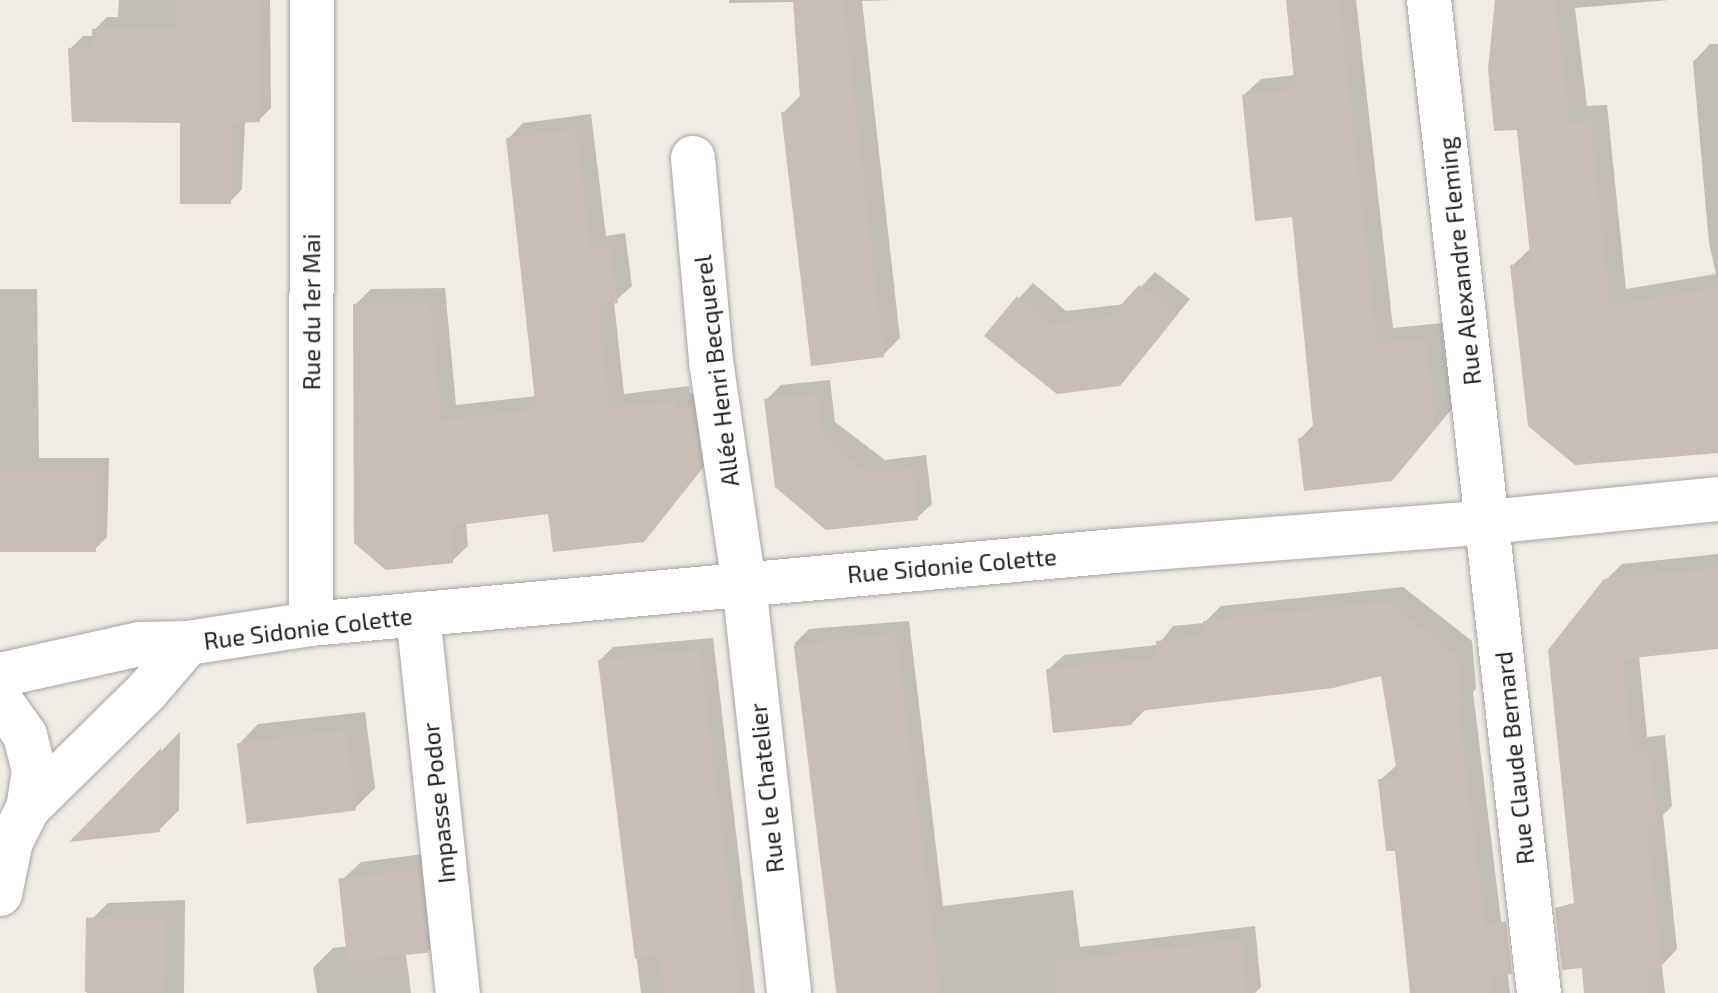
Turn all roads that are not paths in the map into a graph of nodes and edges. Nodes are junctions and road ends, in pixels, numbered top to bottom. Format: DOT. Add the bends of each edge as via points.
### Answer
graph roads {
  1 [pos="312,0"];
  2 [pos="1429,0"];
  3 [pos="693,158"];
  4 [pos="1718,499"];
  5 [pos="1489,522"];
  6 [pos="744,584"];
  7 [pos="418,614"];
  8 [pos="311,624"];
  9 [pos="188,643"];
  10 [pos="0,675"];
  11 [pos="0,700"];
  12 [pos="13,833"];
  13 [pos="0,894"];
  14 [pos="458,993"];
  15 [pos="789,993"];
  16 [pos="1539,993"];
  1 -- 8 [label="street, Rue du 1er Mai"];
  2 -- 5 [label="street, Rue Alexandre Fleming"];
  3 -- 6 [label="street, Allée Henri Becquerel" via="711,361"];
  4 -- 5 [label="street, Rue Sidonie Colette"];
  5 -- 6 [label="street, Rue Sidonie Colette"];
  5 -- 16 [label="street, Rue Claude Bernard"];
  6 -- 7 [label="street, Rue Sidonie Colette"];
  6 -- 15 [label="street, Rue le Chatelier"];
  7 -- 8 [label="street, Rue Sidonie Colette"];
  7 -- 14 [label="street, Impasse Podor"];
  8 -- 9 [label="street, Rue Sidonie Colette"];
  9 -- 10 [label="street, Rue Sidonie Colette" via="140,644"];
  9 -- 12 [label="street, Rue Sidonie Colette"];
  11 -- 12 [label="street" via="25,735 34,771"];
  12 -- 13 [label="street"];
}
